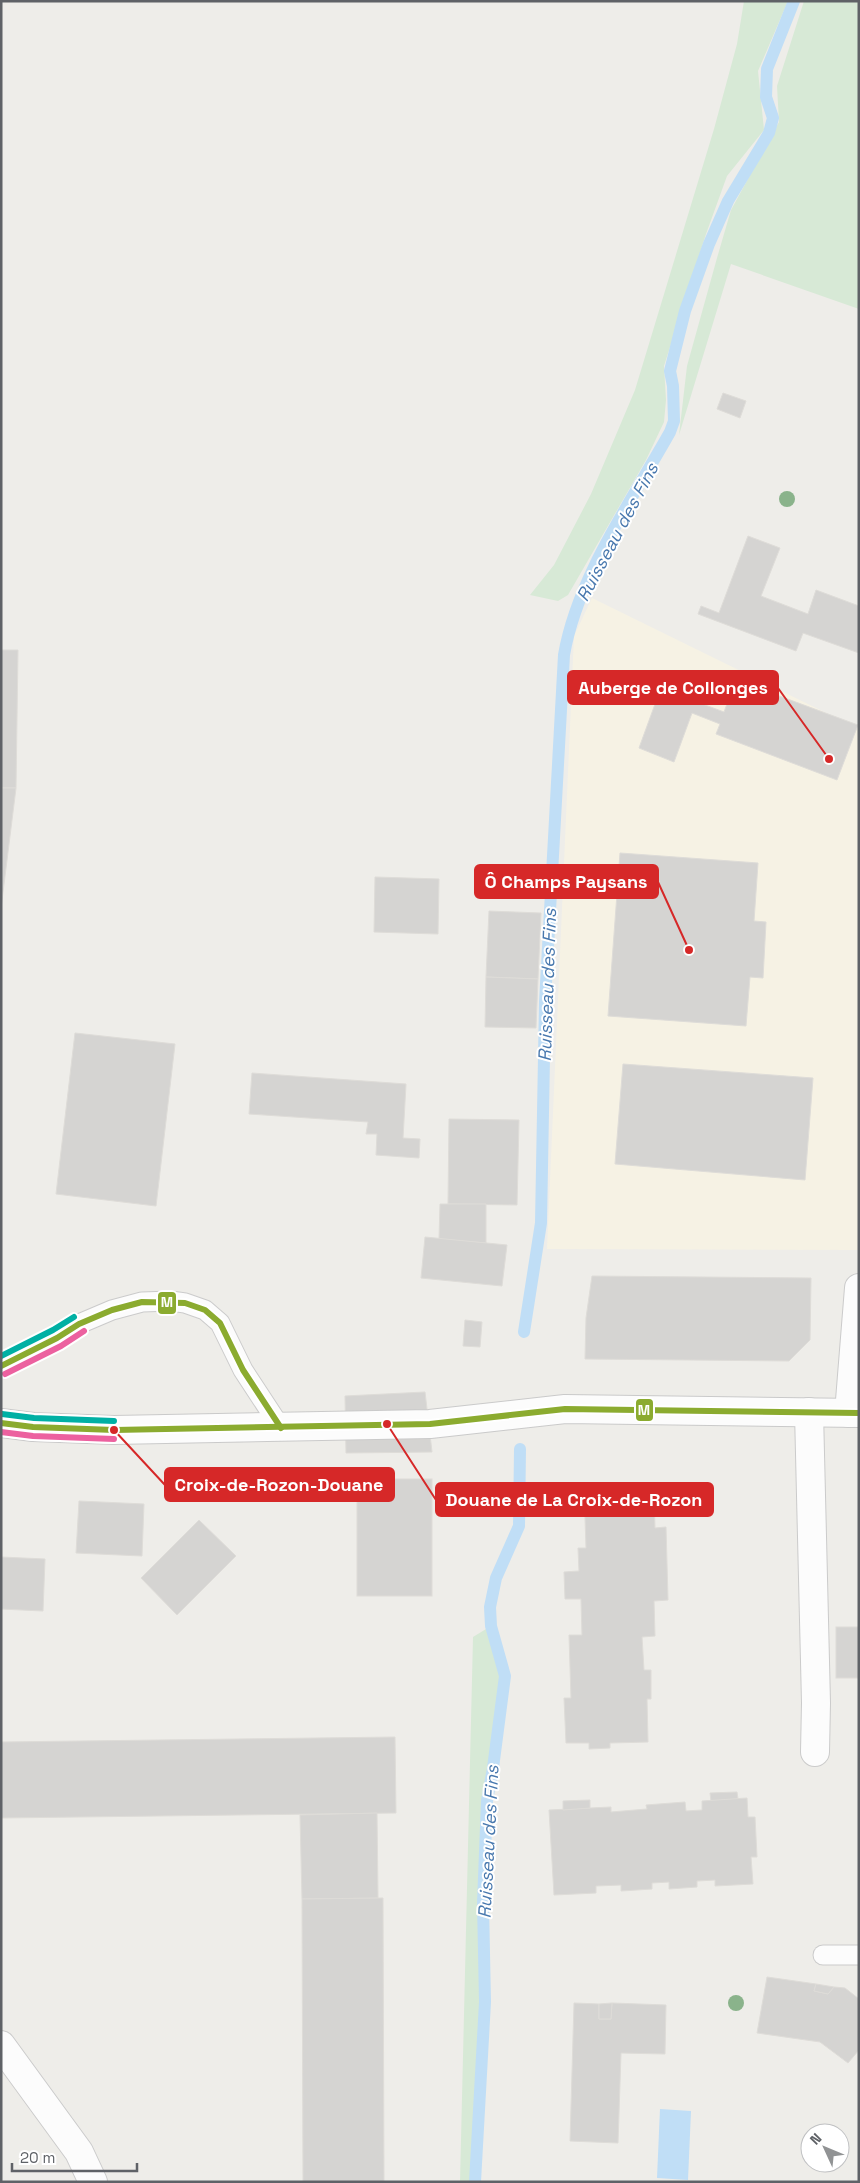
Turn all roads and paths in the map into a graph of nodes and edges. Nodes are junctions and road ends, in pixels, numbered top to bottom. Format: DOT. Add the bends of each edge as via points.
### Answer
graph roads {
  1 [pos="859,1288"];
  2 [pos="1,1366"];
  3 [pos="809,1412"];
  4 [pos="854,1413"];
  5 [pos="1,1423"];
  6 [pos="281,1428"];
  7 [pos="816,1752"];
  8 [pos="823,1955"];
  9 [pos="859,1956"];
  10 [pos="1,2045"];
  11 [pos="93,2182"];
  1 -- 4 [label="main road"];
  2 -- 6 [label="lane" via="112,1310 142,1302 185,1303 205,1310 220,1323 244,1370"];
  3 -- 4 [label="main road"];
  3 -- 6 [label="main road" via="565,1409 430,1424"];
  3 -- 7 [label="main road"];
  5 -- 6 [label="main road" via="114,1430"];
  8 -- 9 [label="lane"];
  10 -- 11 [label="main road" via="79,2152"];
}
